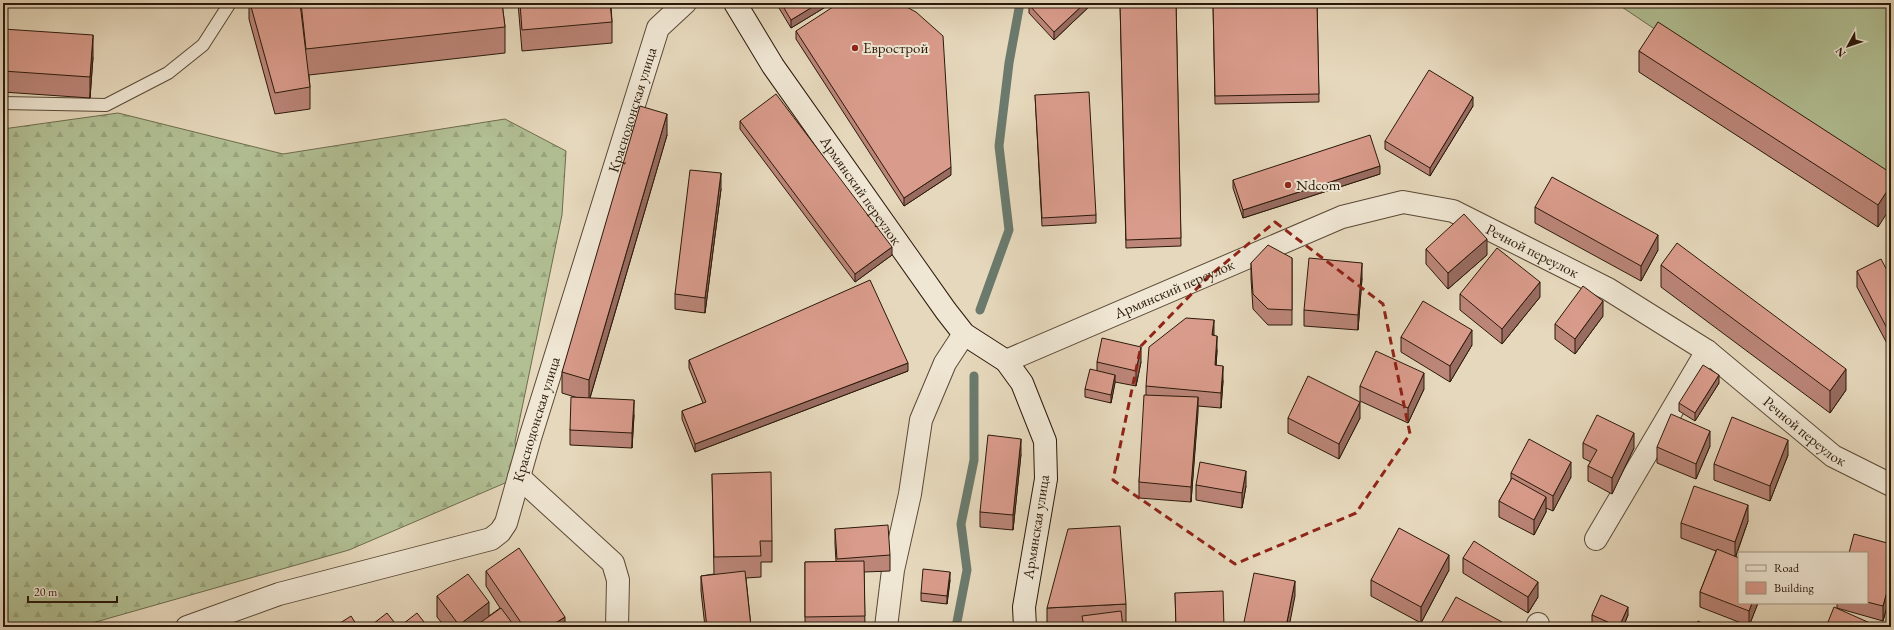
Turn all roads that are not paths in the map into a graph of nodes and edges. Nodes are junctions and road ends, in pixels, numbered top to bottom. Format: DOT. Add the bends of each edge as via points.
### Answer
graph roads {
  1 [pos="230,3"];
  2 [pos="685,3"];
  3 [pos="735,3"];
  4 [pos="3,103"];
  5 [pos="1342,217"];
  6 [pos="964,334"];
  7 [pos="1707,351"];
  8 [pos="1006,360"];
  9 [pos="1022,383"];
  10 [pos="519,477"];
  11 [pos="1891,485"];
  12 [pos="1596,539"];
  13 [pos="187,627"];
  14 [pos="617,627"];
  15 [pos="886,627"];
  16 [pos="1025,627"];
  1 -- 4 [label="lane" via="203,45 168,73 106,105"];
  2 -- 10 [label="street, Краснодонская улица" via="658,28"];
  3 -- 6 [label="street, Армянский переулок" via="773,66"];
  5 -- 7 [label="street, Речной переулок" via="1403,202 1453,211 1608,289"];
  5 -- 8 [label="street, Армянский переулок"];
  6 -- 8 [label="street, Армянский переулок"];
  6 -- 15 [label="street" via="945,363 921,420 910,494 893,570"];
  7 -- 11 [label="street, Речной переулок" via="1833,456"];
  7 -- 12 [label="street"];
  8 -- 9 [label="street, Армянский переулок"];
  9 -- 16 [label="street, Армянская улица" via="1045,441 1046,479 1024,608"];
  10 -- 13 [label="street, Краснодонская улица" via="506,523 491,539 279,594"];
  10 -- 14 [label="street" via="613,563 618,580"];
}
